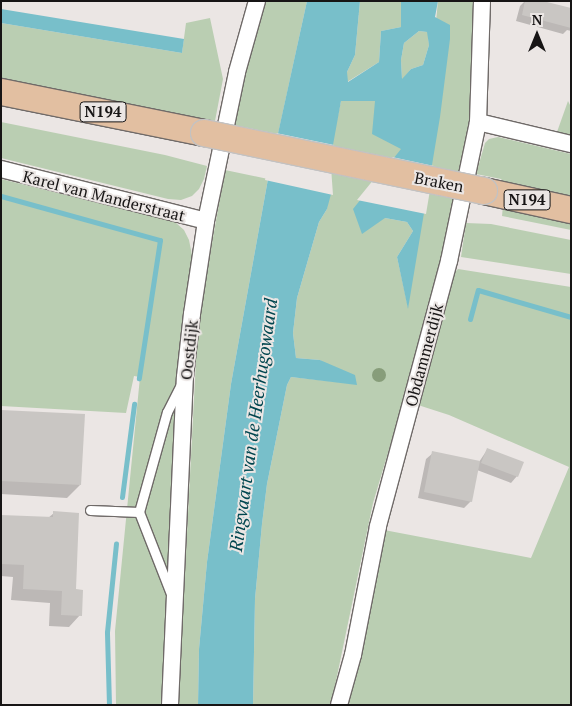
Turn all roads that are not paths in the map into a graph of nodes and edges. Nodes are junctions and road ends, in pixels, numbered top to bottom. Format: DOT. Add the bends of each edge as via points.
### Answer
graph roads {
  1 [pos="257,1"];
  2 [pos="482,1"];
  3 [pos="1,92"];
  4 [pos="478,122"];
  5 [pos="571,144"];
  6 [pos="1,170"];
  7 [pos="571,210"];
  8 [pos="206,221"];
  9 [pos="185,377"];
  10 [pos="90,510"];
  11 [pos="139,512"];
  12 [pos="174,602"];
  13 [pos="170,705"];
  14 [pos="339,705"];
  1 -- 8 [label="street, Oostdijk" via="237,72"];
  2 -- 4 [label="street, Obdammerdijk"];
  3 -- 7 [label="main road, Braken / N194, bridge"];
  4 -- 5 [label="street"];
  4 -- 14 [label="street, Obdammerdijk" via="450,261 378,526 353,655"];
  6 -- 8 [label="street, Karel van Manderstraat"];
  8 -- 9 [label="street, Oostdijk"];
  9 -- 11 [label="lane" via="167,412"];
  9 -- 12 [label="street, Oostdijk"];
  10 -- 11 [label="lane"];
  11 -- 12 [label="lane"];
  12 -- 13 [label="street, Oostdijk"];
}
